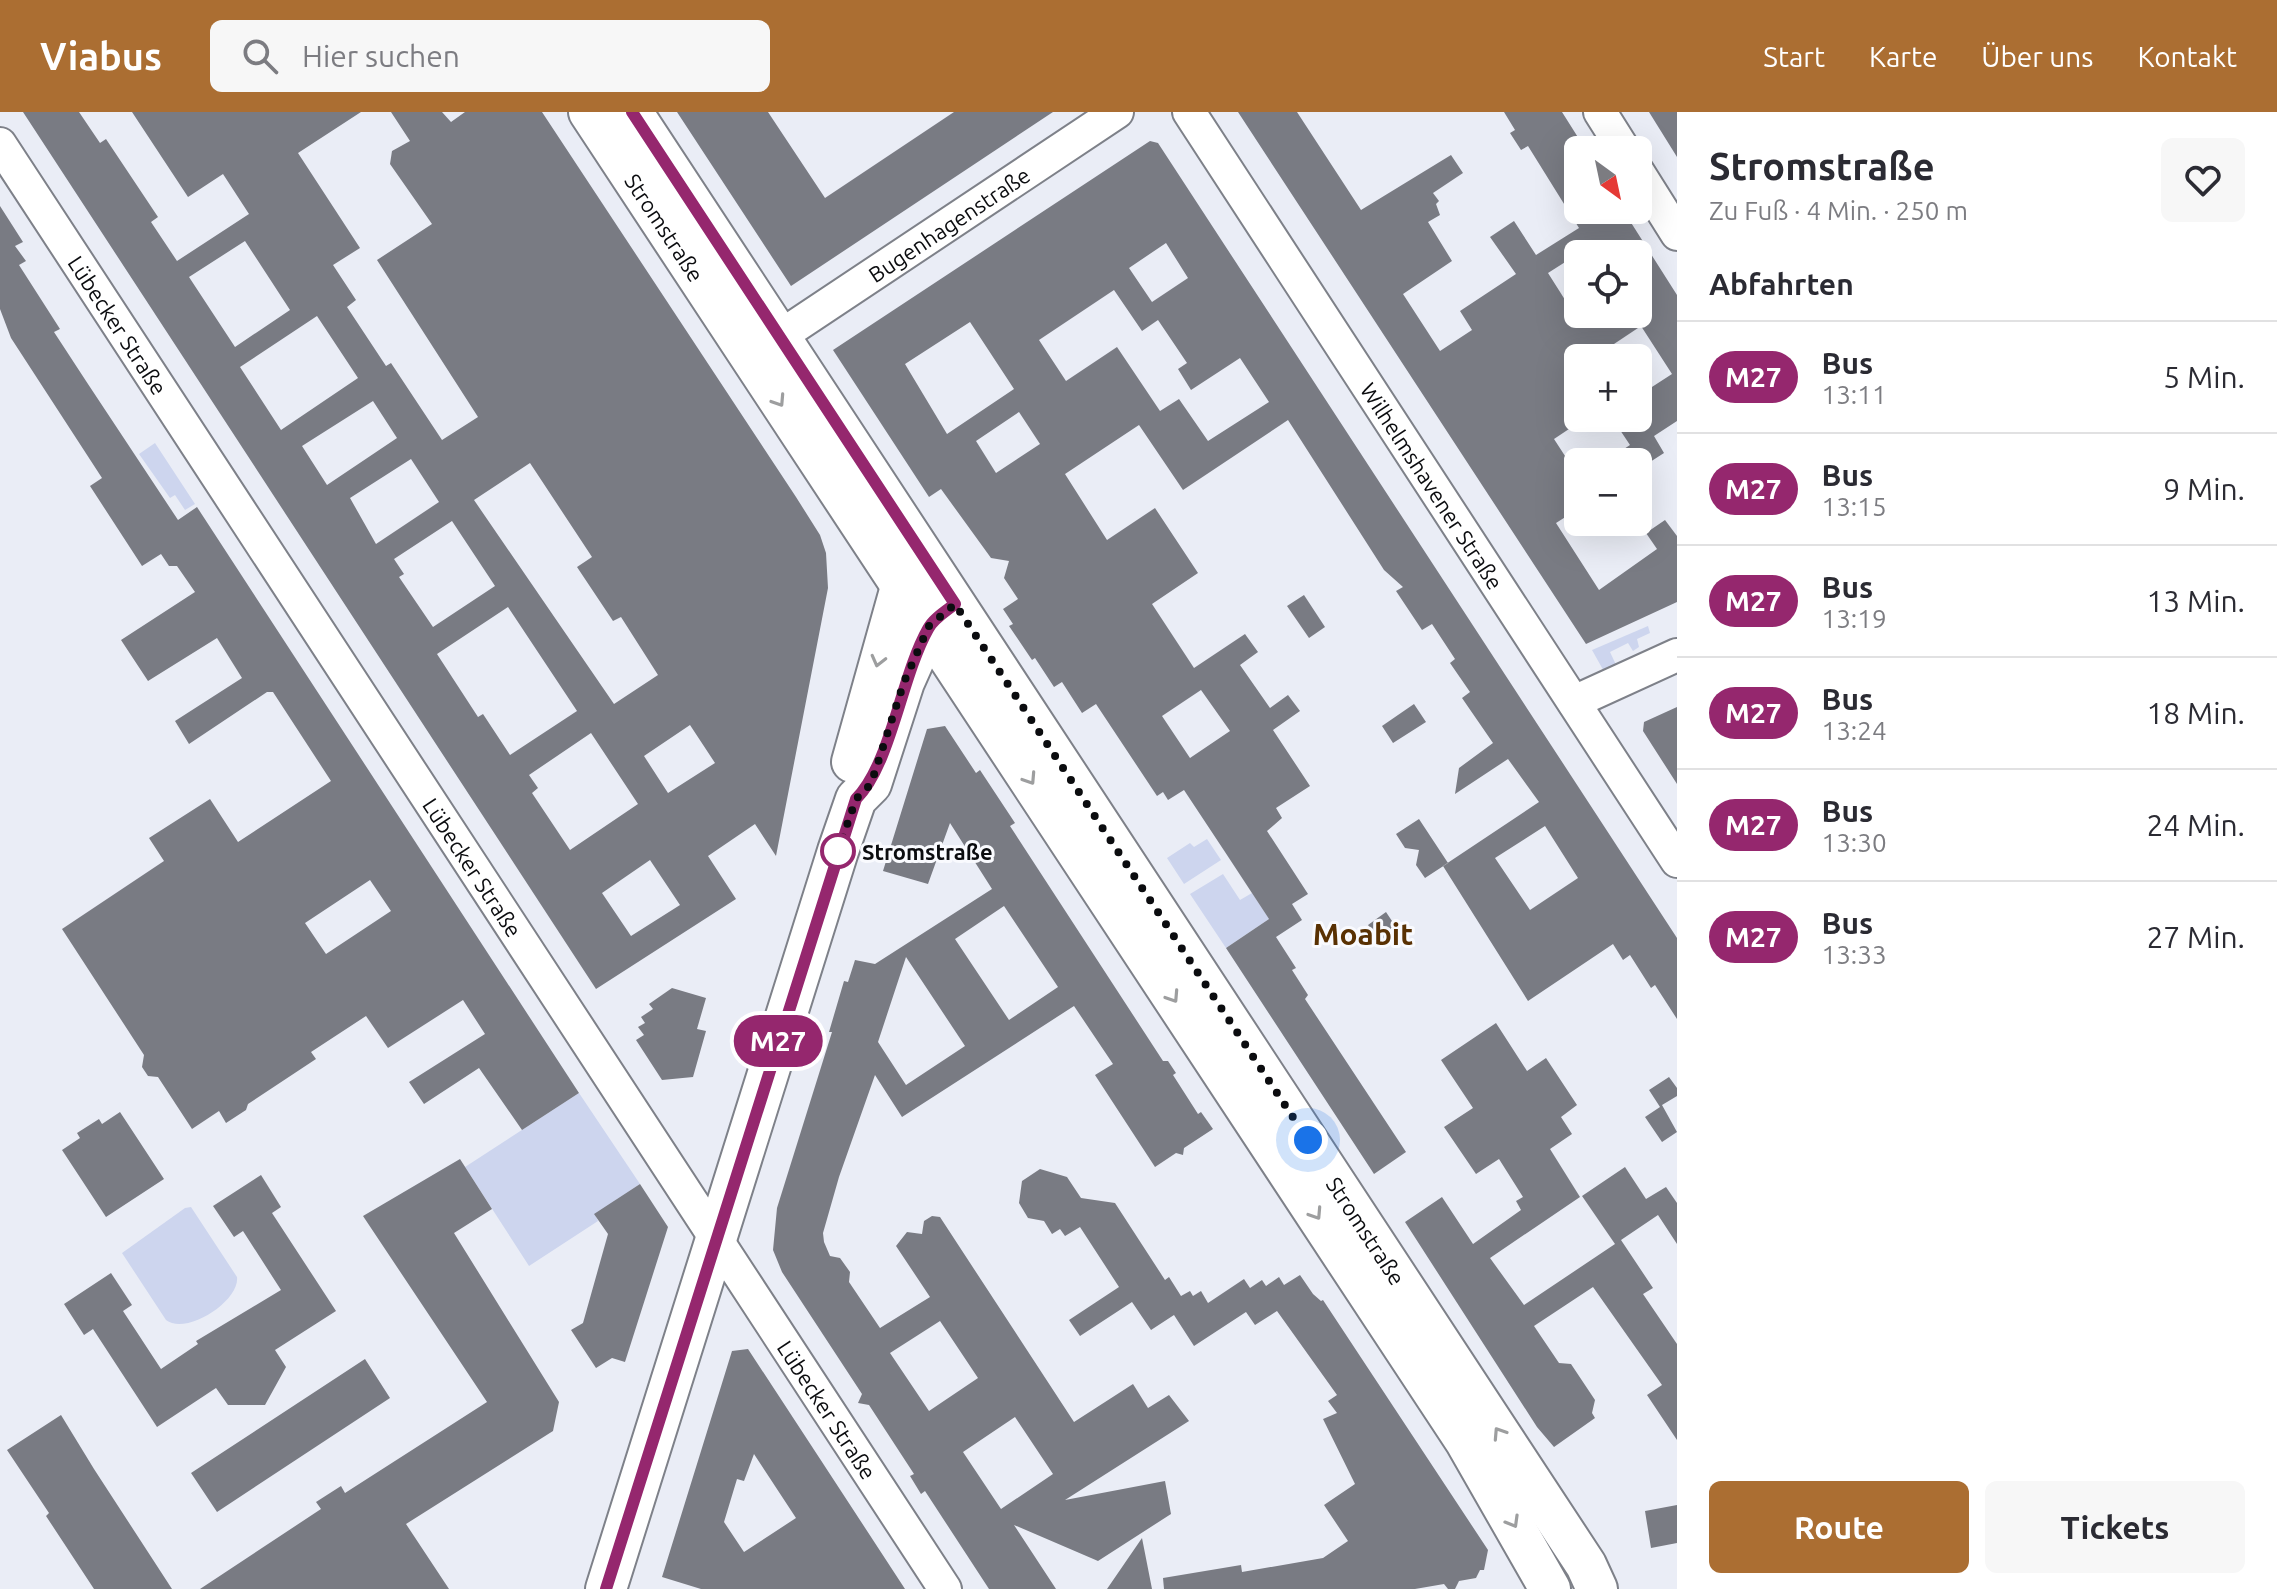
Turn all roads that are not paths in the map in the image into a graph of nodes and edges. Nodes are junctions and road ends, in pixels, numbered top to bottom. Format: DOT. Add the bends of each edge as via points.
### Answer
graph roads {
  1 [pos="589,112"];
  2 [pos="632,112"];
  3 [pos="1117,112"];
  4 [pos="1189,112"];
  5 [pos="1600,112"];
  6 [pos="1615,136"];
  7 [pos="0,144"];
  8 [pos="1652,194"];
  9 [pos="1677,234"];
  10 [pos="779,337"];
  11 [pos="916,577"];
  12 [pos="942,615"];
  13 [pos="1677,655"];
  14 [pos="1574,702"];
  15 [pos="856,799"];
  16 [pos="1677,861"];
  17 [pos="717,1238"];
  18 [pos="606,1589"];
  19 [pos="945,1589"];
  20 [pos="1550,1589"];
  21 [pos="1597,1589"];
  1 -- 11 [label="main road, Stromstraße, one-way"];
  2 -- 10 [label="main road, Stromstraße"];
  3 -- 10 [label="street, Bugenhagenstraße"];
  4 -- 14 [label="street, Wilhelmshavener Straße"];
  5 -- 6 [label="street"];
  7 -- 17 [label="street, Lübecker Straße"];
  8 -- 9 [label="street"];
  10 -- 11 [label="main road, Stromstraße"];
  11 -- 12 [label="main road, Stromstraße"];
  11 -- 15 [label="main road, one-way" via="848,781"];
  12 -- 15 [label="main road" via="904,682 871,784"];
  12 -- 20 [label="main road, Stromstraße, one-way" via="1458,1430"];
  21 -- 12 [label="main road, Stromstraße, one-way" via="1586,1565"];
  13 -- 14 [label="street"];
  14 -- 16 [label="street, Wilhelmshavener Straße"];
  15 -- 17 [label="main road"];
  17 -- 18 [label="main road"];
  17 -- 19 [label="street, Lübecker Straße"];
}
